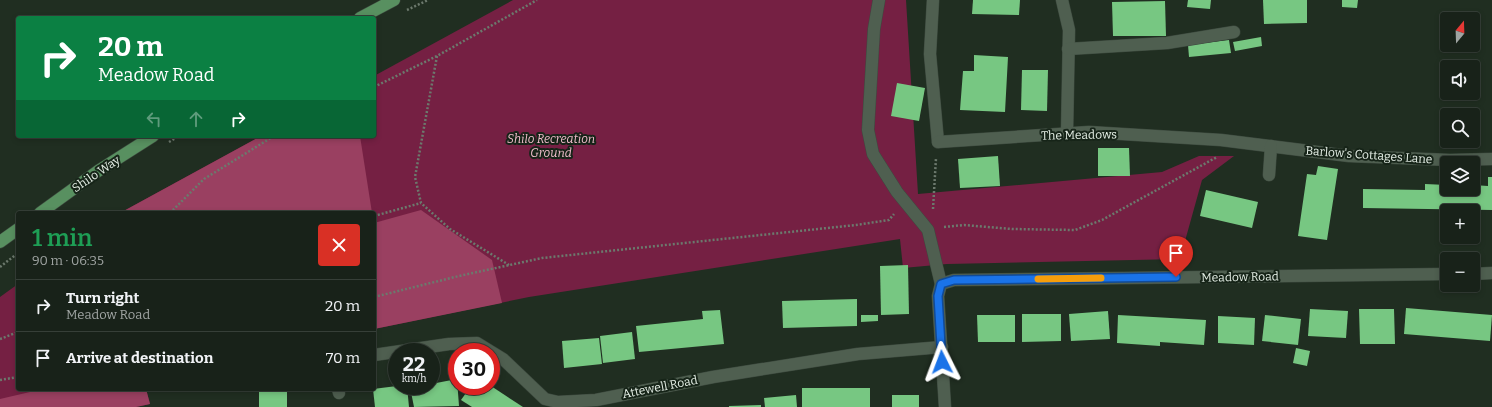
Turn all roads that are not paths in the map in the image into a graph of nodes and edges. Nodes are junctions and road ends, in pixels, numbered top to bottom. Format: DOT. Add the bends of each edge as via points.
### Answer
graph roads {
  1 [pos="394,0"];
  2 [pos="879,0"];
  3 [pos="933,0"];
  4 [pos="1062,0"];
  5 [pos="364,16"];
  6 [pos="1234,32"];
  7 [pos="1068,49"];
  8 [pos="1067,133"];
  9 [pos="150,138"];
  10 [pos="1221,140"];
  11 [pos="1271,146"];
  12 [pos="1492,159"];
  13 [pos="1269,175"];
  14 [pos="43,211"];
  15 [pos="16,230"];
  16 [pos="0,242"];
  17 [pos="1440,274"];
  18 [pos="1480,274"];
  19 [pos="1492,274"];
  20 [pos="941,284"];
  21 [pos="942,347"];
  22 [pos="376,355"];
  23 [pos="945,407"];
  1 -- 5 [label="main road"];
  2 -- 20 [label="street" via="874,29 868,130 873,154 904,202 931,229"];
  3 -- 8 [label="street, The Meadows" via="930,54 938,142"];
  4 -- 7 [label="street" via="1069,30"];
  6 -- 7 [label="street" via="1167,43"];
  7 -- 8 [label="street"];
  8 -- 10 [label="street, The Meadows"];
  9 -- 14 [label="main road, Shilo Way"];
  10 -- 11 [label="street, Barlow's Cottages Lane"];
  11 -- 12 [label="street, Barlow's Cottages Lane" via="1349,156"];
  11 -- 13 [label="street"];
  15 -- 16 [label="main road"];
  17 -- 20 [label="street, Meadow Road" via="954,280"];
  18 -- 19 [label="street"];
  20 -- 21 [label="street" via="938,296"];
  21 -- 22 [label="street, Attewell Road" via="858,354 713,377 596,400 558,402 545,399 502,359 477,343 449,344"];
  21 -- 23 [label="street"];
}
